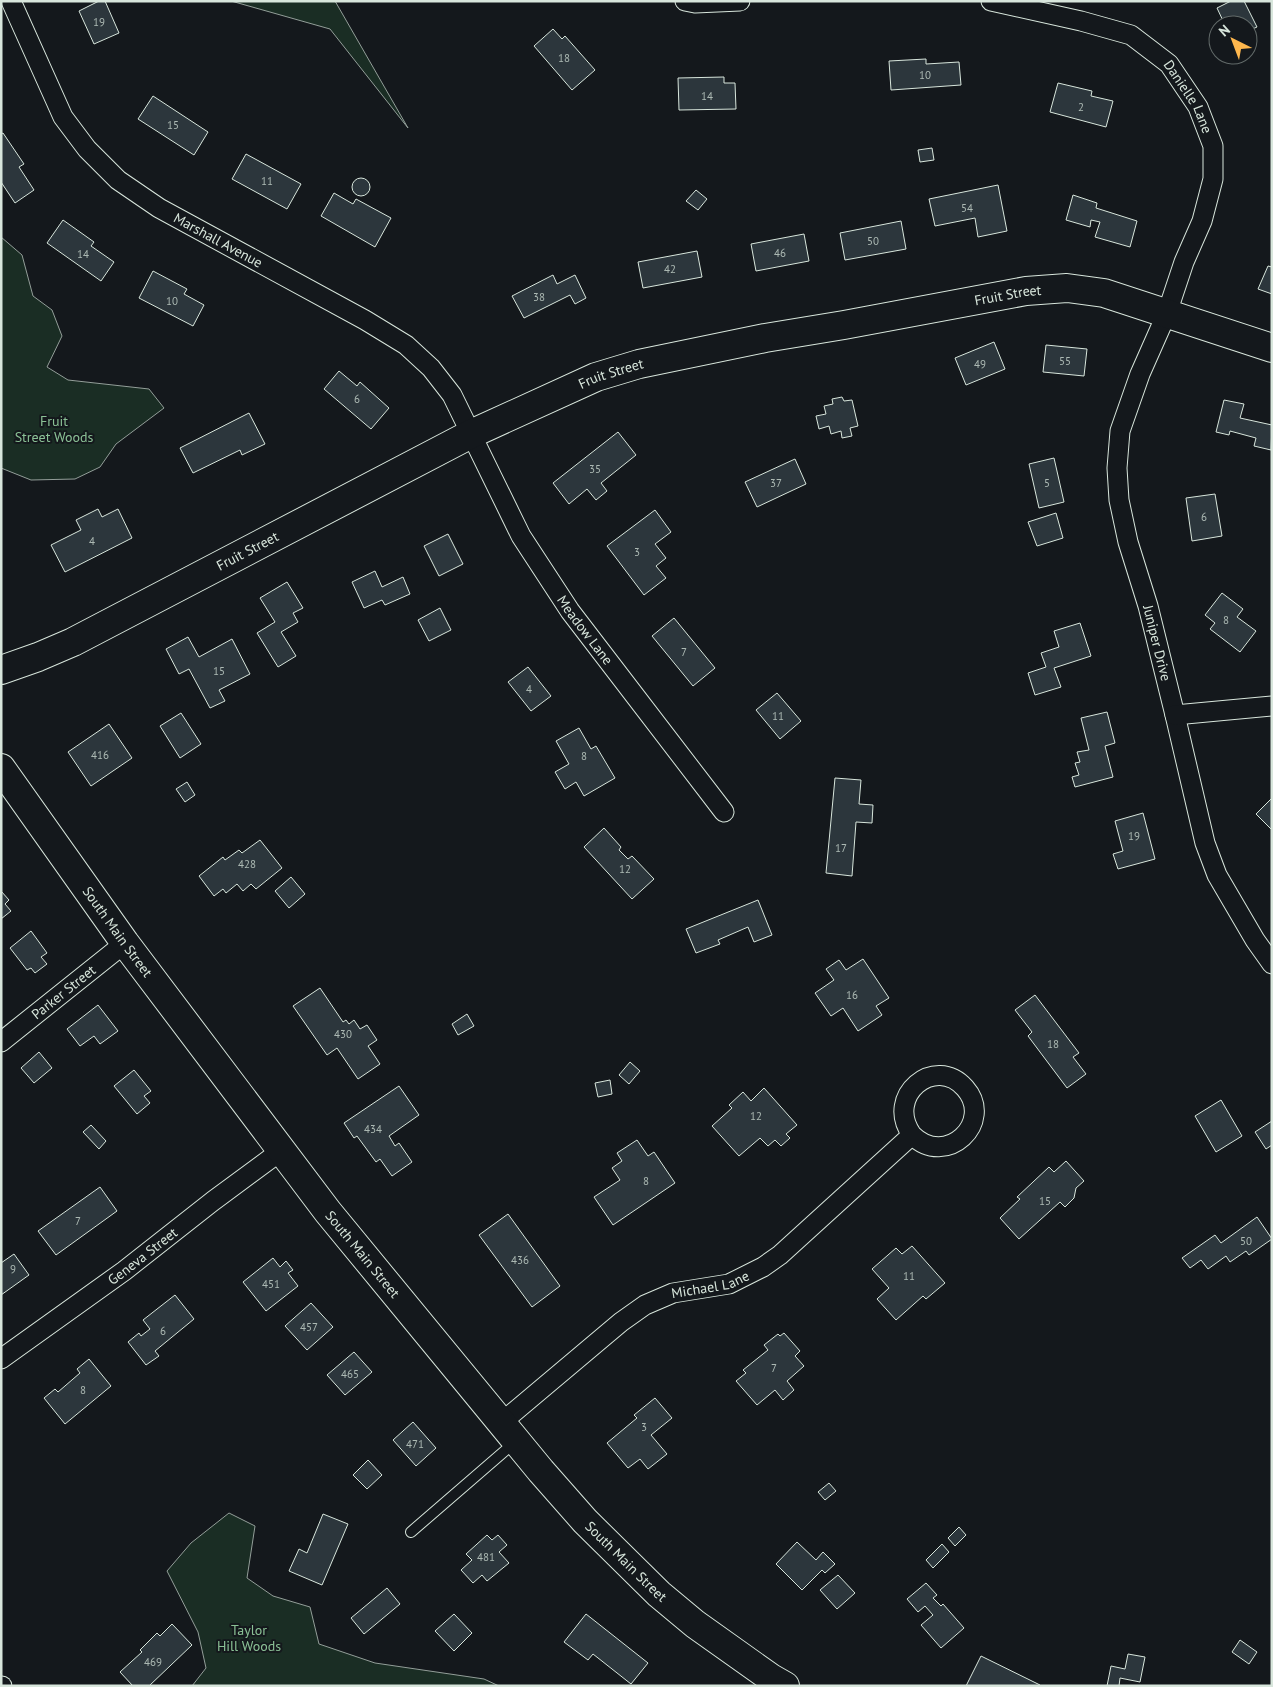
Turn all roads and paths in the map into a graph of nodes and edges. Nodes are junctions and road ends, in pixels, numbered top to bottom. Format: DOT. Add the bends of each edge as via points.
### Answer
graph roads {
  1 [pos="11,1"];
  2 [pos="685,1"];
  3 [pos="740,1"];
  4 [pos="991,1"];
  5 [pos="1167,313"];
  6 [pos="1272,348"];
  7 [pos="471,434"];
  8 [pos="1,670"];
  9 [pos="1272,706"];
  10 [pos="1175,715"];
  11 [pos="1,768"];
  12 [pos="724,812"];
  13 [pos="125,943"];
  14 [pos="1272,964"];
  15 [pos="1,1042"];
  16 [pos="912,1135"];
  17 [pos="282,1150"];
  18 [pos="1,1359"];
  19 [pos="509,1432"];
  20 [pos="411,1532"];
  21 [pos="785,1686"];
  1 -- 7 [label="street, Marshall Avenue" via="64,117 87,149 118,180 159,208 406,345 431,368 452,395"];
  2 -- 3 [label="street"];
  4 -- 5 [label="street, Danielle Lane" via="1131,35 1169,64 1198,107 1213,146 1213,180 1202,221"];
  5 -- 6 [label="street, Fruit Street"];
  5 -- 7 [label="street, Fruit Street" via="1104,293 1067,288 1026,291 639,364 596,377"];
  5 -- 10 [label="street, Juniper Drive" via="1140,374 1120,431 1117,468 1119,500 1128,542 1148,606"];
  7 -- 8 [label="street, Fruit Street" via="72,642"];
  7 -- 12 [label="street, Meadow Lane" via="521,536 570,611"];
  9 -- 10 [label="street"];
  10 -- 14 [label="street, Juniper Drive" via="1205,843 1217,875"];
  11 -- 13 [label="street, South Main Street"];
  13 -- 15 [label="street, Parker Street"];
  13 -- 17 [label="street, South Main Street"];
  16 -- 19 [label="street, Michael Lane" via="763,1267 729,1284 673,1294 646,1305 621,1322"];
  17 -- 18 [label="street, Geneva Street" via="124,1271"];
  17 -- 19 [label="street, South Main Street" via="328,1212"];
  19 -- 20 [label="lane"];
  19 -- 21 [label="street, South Main Street" via="586,1521 659,1594 695,1624"];
}
